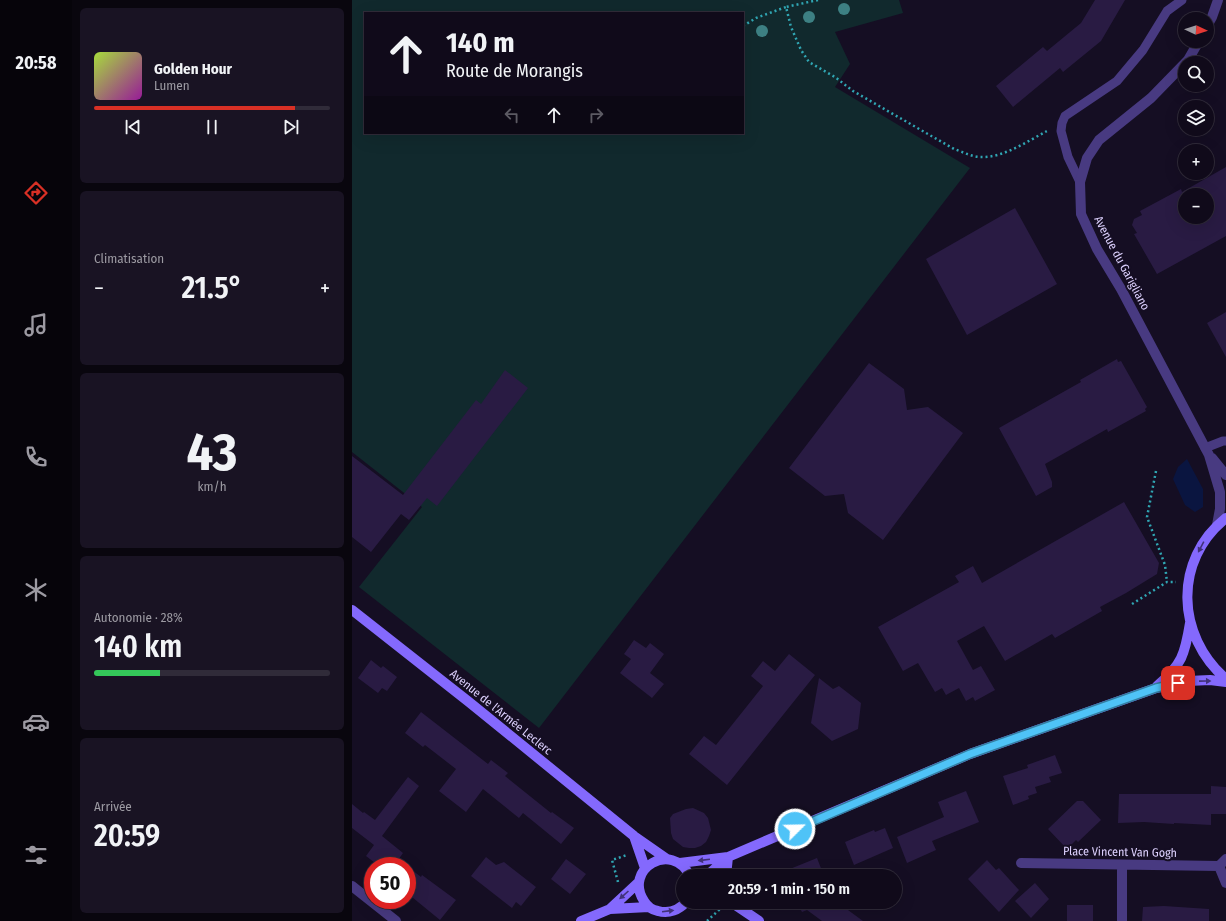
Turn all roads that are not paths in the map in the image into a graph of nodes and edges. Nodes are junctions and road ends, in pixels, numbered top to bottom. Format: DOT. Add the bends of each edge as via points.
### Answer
graph roads {
  1 [pos="1182,0"];
  2 [pos="1218,0"];
  3 [pos="1214,12"];
  4 [pos="1194,48"];
  5 [pos="1080,182"];
  6 [pos="1226,441"];
  7 [pos="1207,451"];
  8 [pos="1226,475"];
  9 [pos="1226,518"];
  10 [pos="1217,525"];
  11 [pos="352,610"];
  12 [pos="1190,623"];
  13 [pos="1226,679"];
  14 [pos="1226,682"];
  15 [pos="1156,688"];
  16 [pos="634,836"];
  17 [pos="728,857"];
  18 [pos="667,859"];
  19 [pos="680,863"];
  20 [pos="1021,863"];
  21 [pos="1222,863"];
  22 [pos="1122,865"];
  23 [pos="645,868"];
  24 [pos="686,869"];
  25 [pos="714,869"];
  26 [pos="727,869"];
  27 [pos="639,882"];
  28 [pos="1226,883"];
  29 [pos="352,886"];
  30 [pos="649,907"];
  31 [pos="610,909"];
  32 [pos="678,909"];
  33 [pos="736,909"];
  34 [pos="396,921"];
  35 [pos="581,921"];
  36 [pos="759,921"];
  37 [pos="1122,921"];
  1 -- 5 [label="lane" via="1167,12 1143,50 1117,82 1065,116 1060,131 1068,157"];
  2 -- 3 [label="street"];
  4 -- 5 [label="street, Avenue du Garigliano" via="1188,60 1151,98 1099,140 1087,158"];
  5 -- 7 [label="street, Avenue du Garigliano" via="1082,214 1097,249"];
  6 -- 7 [label="lane"];
  7 -- 8 [label="street, Avenue du Garigliano"];
  7 -- 10 [label="street, Avenue du Garigliano" via="1220,492"];
  9 -- 10 [label="main road"];
  10 -- 12 [label="main road, one-way" via="1202,543 1193,562 1187,594"];
  11 -- 16 [label="main road, Avenue de l'Armée Leclerc"];
  12 -- 13 [label="main road" via="1206,657"];
  12 -- 15 [label="main road" via="1187,644 1179,665"];
  15 -- 14 [label="main road, one-way" via="1188,681"];
  15 -- 17 [label="main road" via="970,754"];
  16 -- 18 [label="main road, Avenue de l'Armée Leclerc"];
  16 -- 23 [label="main road"];
  17 -- 19 [label="main road, one-way"];
  17 -- 25 [label="main road"];
  17 -- 26 [label="main road"];
  18 -- 19 [label="main road, Avenue de l'Armée Leclerc"];
  18 -- 23 [label="main road" via="655,861"];
  19 -- 24 [label="main road"];
  20 -- 22 [label="street, Place Vincent Van Gogh"];
  21 -- 22 [label="street, Place Vincent Van Gogh"];
  21 -- 28 [label="street, Place Vincent Van Gogh"];
  22 -- 37 [label="street"];
  23 -- 27 [label="main road"];
  27 -- 30 [label="main road" via="641,897"];
  27 -- 31 [label="main road, one-way"];
  29 -- 34 [label="street"];
  30 -- 31 [label="main road"];
  30 -- 32 [label="main road, one-way" via="660,912"];
  31 -- 35 [label="main road"];
  33 -- 36 [label="main road"];
}
